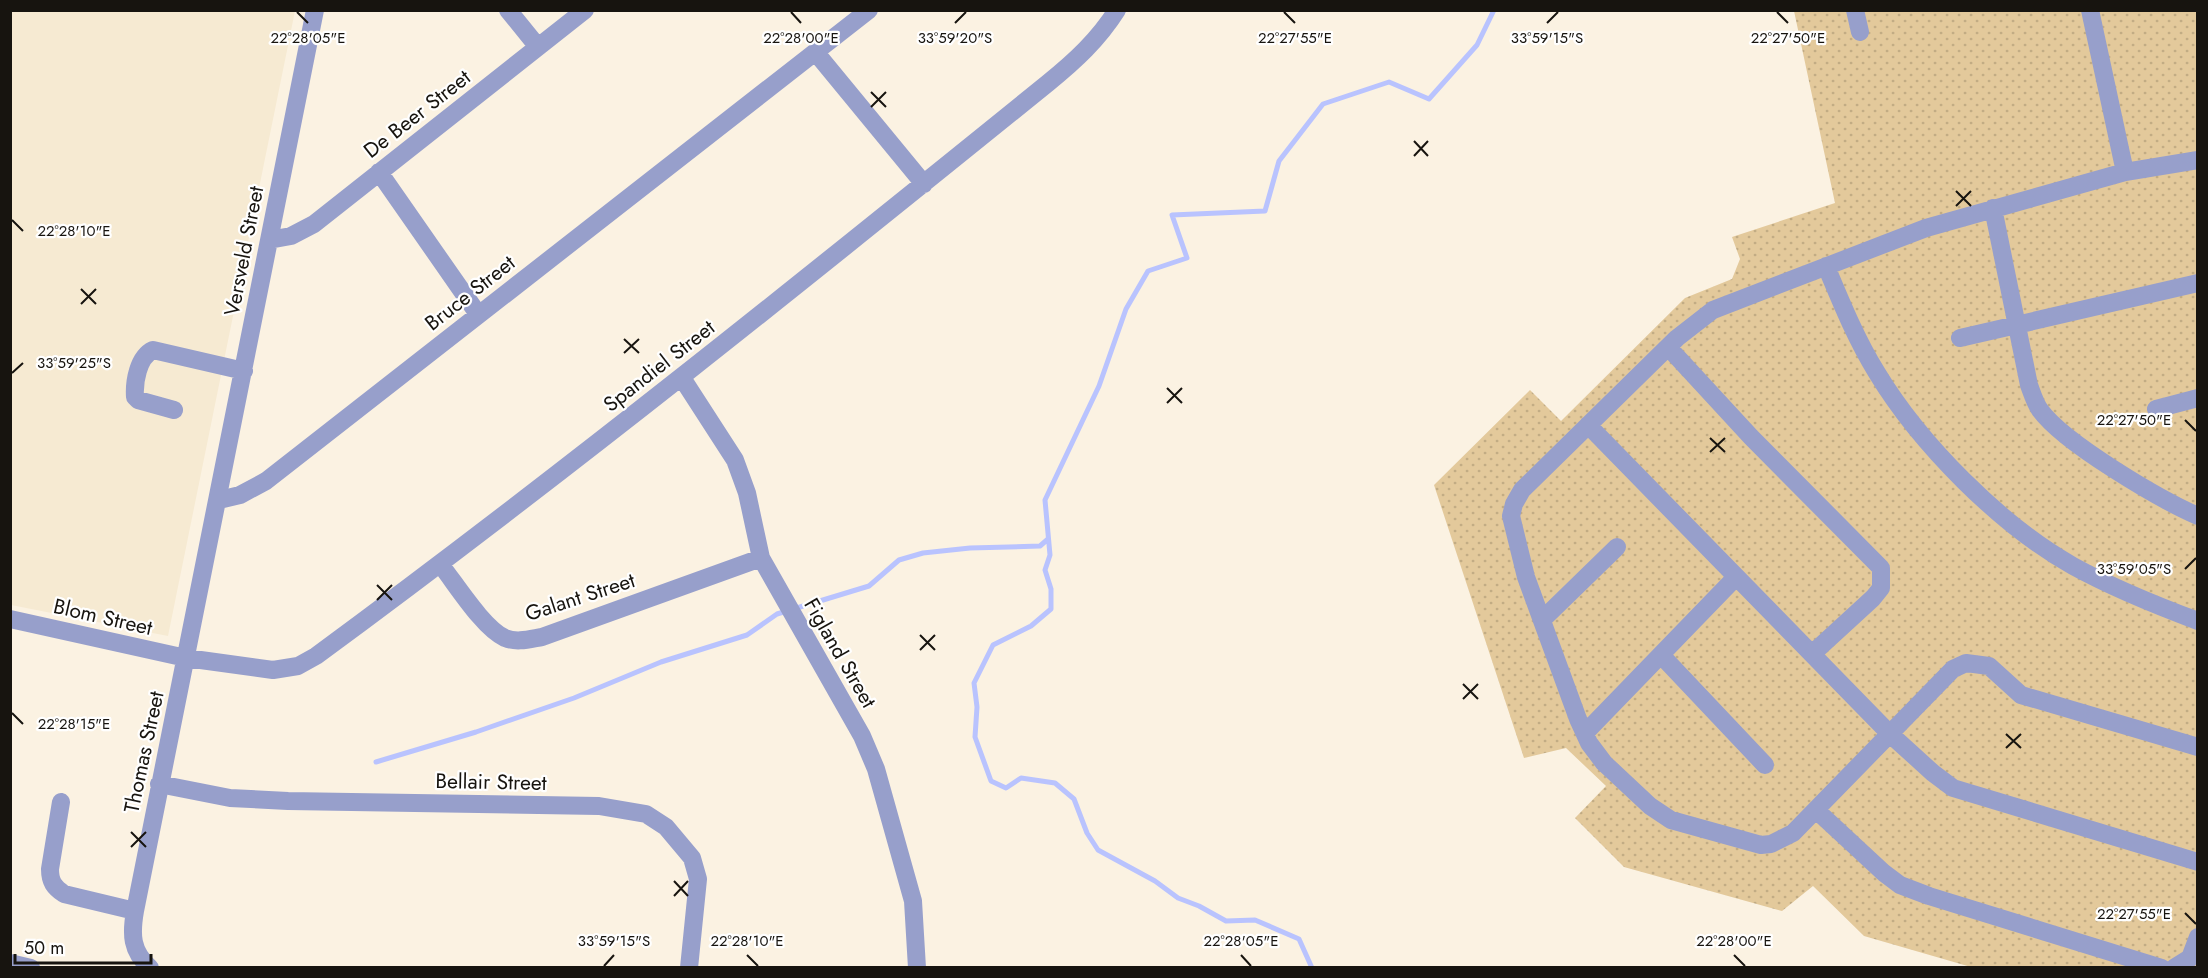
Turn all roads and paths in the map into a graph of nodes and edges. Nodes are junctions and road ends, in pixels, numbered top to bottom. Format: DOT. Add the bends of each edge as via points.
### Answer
graph roads {
  1 [pos="315,10"];
  2 [pos="508,10"];
  3 [pos="585,10"];
  4 [pos="869,10"];
  5 [pos="1117,10"];
  6 [pos="1855,10"];
  7 [pos="2090,10"];
  8 [pos="1860,32"];
  9 [pos="538,47"];
  10 [pos="817,54"];
  11 [pos="2198,160"];
  12 [pos="379,172"];
  13 [pos="2125,172"];
  14 [pos="924,184"];
  15 [pos="1993,208"];
  16 [pos="269,240"];
  17 [pos="1826,266"];
  18 [pos="2198,283"];
  19 [pos="478,314"];
  20 [pos="2017,324"];
  21 [pos="1960,338"];
  22 [pos="1668,347"];
  23 [pos="244,371"];
  24 [pos="682,378"];
  25 [pos="2198,398"];
  26 [pos="2156,409"];
  27 [pos="174,410"];
  28 [pos="1588,426"];
  29 [pos="219,500"];
  30 [pos="2198,516"];
  31 [pos="1617,547"];
  32 [pos="761,558"];
  33 [pos="440,564"];
  34 [pos="1737,577"];
  35 [pos="10,619"];
  36 [pos="1542,620"];
  37 [pos="2198,621"];
  38 [pos="1812,654"];
  39 [pos="1661,655"];
  40 [pos="186,658"];
  41 [pos="1585,733"];
  42 [pos="1890,734"];
  43 [pos="2198,747"];
  44 [pos="1765,765"];
  45 [pos="159,784"];
  46 [pos="61,802"];
  47 [pos="1816,810"];
  48 [pos="2198,862"];
  49 [pos="135,911"];
  50 [pos="2198,937"];
  51 [pos="10,963"];
  52 [pos="140,965"];
  53 [pos="31,968"];
  54 [pos="689,968"];
  55 [pos="917,968"];
  56 [pos="2162,968"];
  57 [pos="2174,968"];
  1 -- 16 [label="street, Versveld Street"];
  2 -- 9 [label="street"];
  3 -- 9 [label="street, De Beer Street"];
  4 -- 10 [label="street, Bruce Street"];
  5 -- 14 [label="street, Spandiel Street" via="1081,56"];
  6 -- 8 [label="street"];
  7 -- 13 [label="street"];
  9 -- 12 [label="street, De Beer Street"];
  10 -- 14 [label="street"];
  10 -- 19 [label="street, Bruce Street"];
  11 -- 13 [label="street"];
  12 -- 16 [label="street, De Beer Street" via="306,229"];
  12 -- 19 [label="street"];
  13 -- 15 [label="street"];
  14 -- 24 [label="street, Spandiel Street"];
  15 -- 17 [label="street" via="1926,228"];
  15 -- 20 [label="street"];
  16 -- 23 [label="street, Versveld Street"];
  17 -- 22 [label="street" via="1713,310"];
  17 -- 37 [label="street" via="1851,327 1877,373 1912,424 1957,474 2009,521 2071,565 2140,600"];
  18 -- 20 [label="street"];
  19 -- 29 [label="street, Bruce Street" via="266,481 240,495"];
  20 -- 21 [label="street"];
  20 -- 30 [label="street" via="2029,385 2048,420 2130,479"];
  22 -- 28 [label="street"];
  22 -- 38 [label="street" via="1881,567 1883,578 1877,593"];
  23 -- 27 [label="street" via="153,350 146,353 135,397"];
  23 -- 29 [label="street, Versveld Street"];
  24 -- 32 [label="street, Figland Street" via="735,460 747,493"];
  24 -- 33 [label="street, Spandiel Street"];
  25 -- 26 [label="street"];
  28 -- 34 [label="street"];
  28 -- 36 [label="street" via="1522,490 1511,516"];
  29 -- 40 [label="street"];
  31 -- 36 [label="street"];
  32 -- 33 [label="street, Galant Street" via="542,637 519,640 506,638 491,628"];
  32 -- 55 [label="street, Figland Street" via="862,736 876,770 913,901"];
  33 -- 40 [label="street, Spandiel Street" via="298,666 273,670"];
  34 -- 38 [label="street"];
  34 -- 39 [label="street"];
  35 -- 40 [label="street, Blom Street"];
  36 -- 41 [label="street"];
  38 -- 42 [label="street"];
  39 -- 41 [label="street"];
  39 -- 44 [label="street"];
  40 -- 45 [label="street, Thomas Street"];
  41 -- 47 [label="street" via="1604,763 1671,820 1761,845 1794,833"];
  42 -- 43 [label="street" via="1953,669 1978,663 1989,666 2021,695"];
  42 -- 47 [label="street"];
  42 -- 48 [label="street" via="1953,788"];
  45 -- 49 [label="street, Thomas Street"];
  45 -- 54 [label="street, Bellair Street" via="230,798 598,806 646,814 679,840 695,868 697,907"];
  46 -- 49 [label="street" via="50,869 55,888 64,894"];
  47 -- 56 [label="street" via="1900,885"];
  49 -- 52 [label="street, Thomas Street" via="132,938"];
  50 -- 57 [label="street" via="2190,958"];
  51 -- 53 [label="street"];
}
